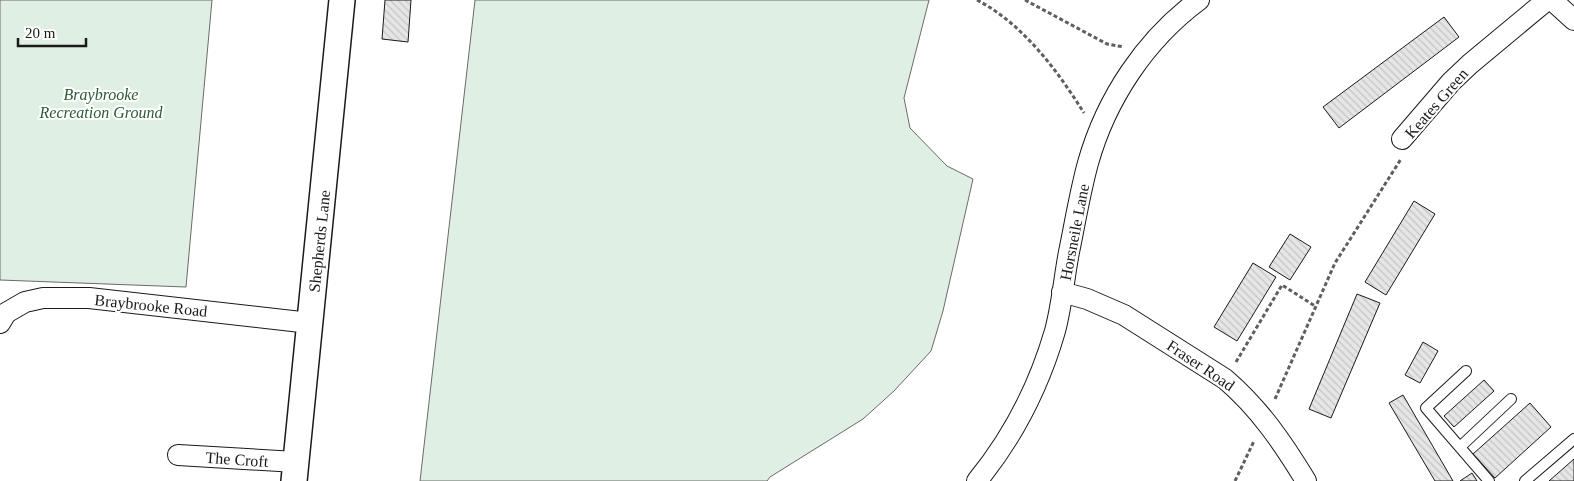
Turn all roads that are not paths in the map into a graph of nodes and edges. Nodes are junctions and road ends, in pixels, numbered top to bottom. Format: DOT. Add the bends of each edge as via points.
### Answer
graph roads {
  1 [pos="342,0"];
  2 [pos="1199,0"];
  3 [pos="1547,0"];
  4 [pos="1552,0"];
  5 [pos="1574,20"];
  6 [pos="1402,139"];
  7 [pos="1062,292"];
  8 [pos="0,323"];
  9 [pos="310,323"];
  10 [pos="1466,371"];
  11 [pos="1512,399"];
  12 [pos="1574,439"];
  13 [pos="1460,447"];
  14 [pos="178,455"];
  15 [pos="295,472"];
  16 [pos="977,481"];
  17 [pos="1306,481"];
  18 [pos="1489,481"];
  19 [pos="1525,481"];
  1 -- 9 [label="street, Shepherds Lane"];
  2 -- 7 [label="street, Horsneile Lane" via="1172,22 1146,50 1119,90 1099,131 1088,163"];
  3 -- 6 [label="street, Keates Green" via="1464,70"];
  4 -- 5 [label="street"];
  7 -- 16 [label="street, Horsneile Lane" via="1055,328 1034,390 1009,436"];
  7 -- 17 [label="street, Fraser Road" via="1124,315 1225,379 1265,420"];
  8 -- 9 [label="street, Braybrooke Road" via="6,313 25,302 43,298 89,298"];
  9 -- 15 [label="street, Shepherds Lane"];
  10 -- 13 [label="lane" via="1426,408"];
  11 -- 13 [label="lane"];
  12 -- 19 [label="lane"];
  13 -- 18 [label="lane"];
  14 -- 15 [label="street, The Croft"];
}
